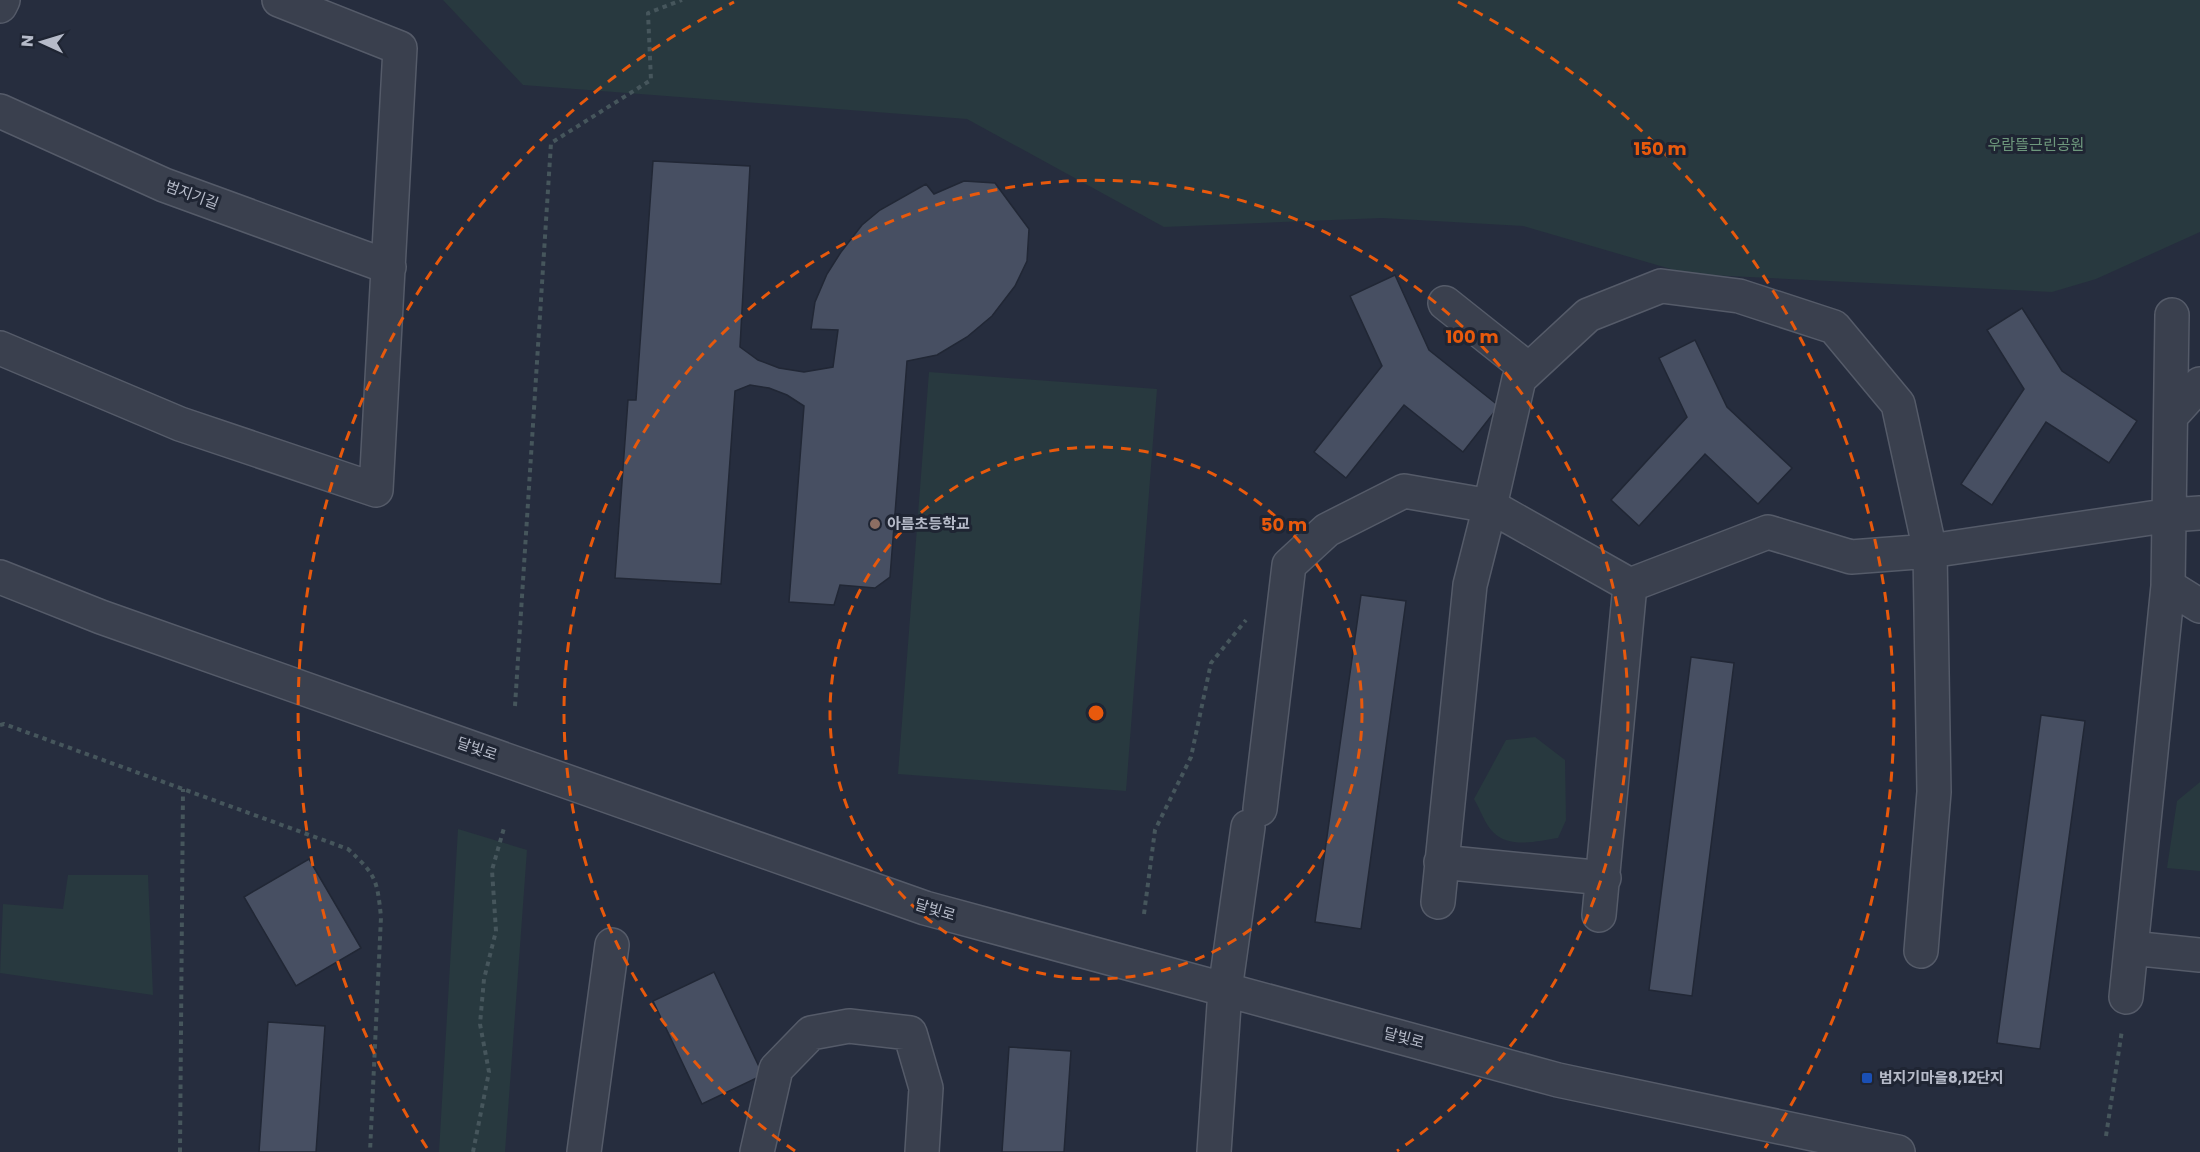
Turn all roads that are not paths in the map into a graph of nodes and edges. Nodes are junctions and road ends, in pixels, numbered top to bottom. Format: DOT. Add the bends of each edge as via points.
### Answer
graph roads {
  1 [pos="3,0"];
  2 [pos="279,0"];
  3 [pos="0,6"];
  4 [pos="0,111"];
  5 [pos="389,267"];
  6 [pos="1445,303"];
  7 [pos="2172,315"];
  8 [pos="0,348"];
  9 [pos="1528,369"];
  10 [pos="2200,384"];
  11 [pos="2172,415"];
  12 [pos="1490,506"];
  13 [pos="2185,514"];
  14 [pos="1930,551"];
  15 [pos="0,577"];
  16 [pos="1630,585"];
  17 [pos="2168,586"];
  18 [pos="2200,606"];
  19 [pos="1441,862"];
  20 [pos="1604,878"];
  21 [pos="1438,902"];
  22 [pos="1599,915"];
  23 [pos="612,945"];
  24 [pos="2131,948"];
  25 [pos="1921,951"];
  26 [pos="2200,955"];
  27 [pos="1225,990"];
  28 [pos="2126,997"];
  29 [pos="584,1152"];
  30 [pos="757,1152"];
  31 [pos="922,1152"];
  32 [pos="1214,1152"];
  33 [pos="1898,1152"];
  1 -- 3 [label="street"];
  2 -- 5 [label="street" via="400,48"];
  4 -- 5 [label="street, 범지기길" via="164,185"];
  5 -- 8 [label="street" via="376,490 180,424"];
  6 -- 9 [label="street"];
  7 -- 11 [label="street"];
  9 -- 12 [label="street" via="1519,379"];
  9 -- 14 [label="street" via="1588,315 1661,286 1739,296 1834,327 1898,404"];
  10 -- 11 [label="street"];
  11 -- 13 [label="street"];
  12 -- 16 [label="street"];
  12 -- 19 [label="street" via="1470,585"];
  12 -- 27 [label="street" via="1404,491 1327,530 1289,565 1254,818"];
  13 -- 14 [label="street"];
  13 -- 17 [label="street"];
  14 -- 16 [label="street" via="1851,557 1768,532"];
  14 -- 25 [label="street" via="1934,792"];
  15 -- 27 [label="street, 달빛로" via="101,617 924,908"];
  16 -- 20 [label="street"];
  17 -- 18 [label="street"];
  17 -- 24 [label="street"];
  19 -- 20 [label="street"];
  19 -- 21 [label="street"];
  20 -- 22 [label="street"];
  23 -- 29 [label="street"];
  24 -- 26 [label="street"];
  24 -- 28 [label="street"];
  27 -- 32 [label="street"];
  27 -- 33 [label="street, 달빛로" via="1558,1080"];
  30 -- 31 [label="street" via="776,1069 811,1033 849,1026 910,1033 926,1088"];
}
